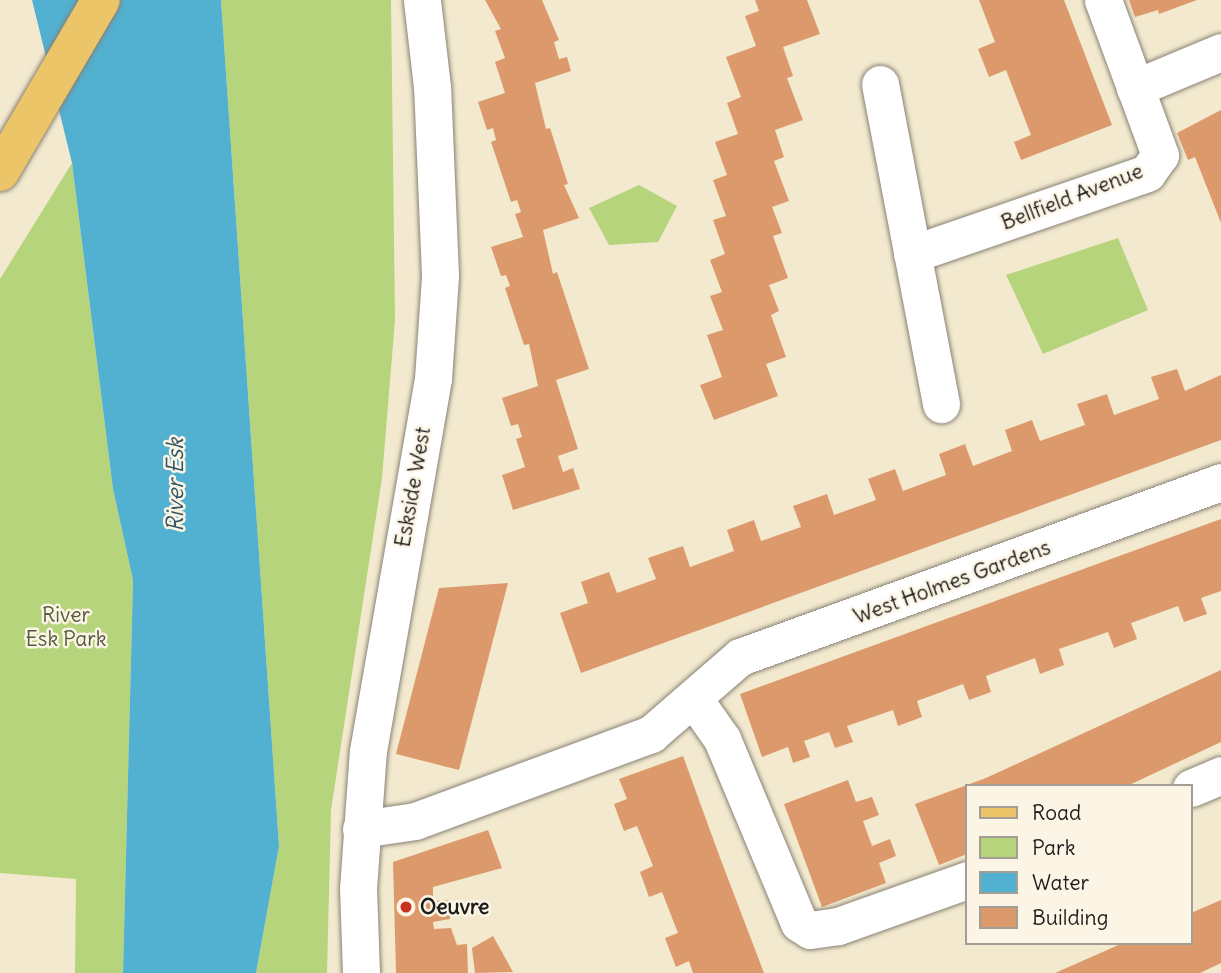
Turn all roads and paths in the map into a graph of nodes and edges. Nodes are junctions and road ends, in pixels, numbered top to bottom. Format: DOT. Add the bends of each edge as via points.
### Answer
graph roads {
  1 [pos="101,0"];
  2 [pos="422,0"];
  3 [pos="1103,0"];
  4 [pos="1221,52"];
  5 [pos="880,84"];
  6 [pos="1135,88"];
  7 [pos="6,160"];
  8 [pos="912,254"];
  9 [pos="941,404"];
  10 [pos="1221,482"];
  11 [pos="694,699"];
  12 [pos="1221,775"];
  13 [pos="1193,787"];
  14 [pos="361,829"];
  15 [pos="965,881"];
  16 [pos="361,973"];
  1 -- 7 [label="main road"];
  2 -- 14 [label="street, Eskside West" via="432,87 440,275 435,353 368,751"];
  3 -- 6 [label="street, Bellfield Avenue"];
  4 -- 6 [label="street"];
  5 -- 8 [label="street"];
  6 -- 8 [label="street, Bellfield Avenue" via="1160,155 1147,173"];
  8 -- 9 [label="street"];
  10 -- 11 [label="street, West Holmes Gardens" via="740,657"];
  11 -- 14 [label="street, West Holmes Gardens" via="651,734 415,821"];
  11 -- 15 [label="street" via="722,739 799,923 810,930 838,926"];
  12 -- 13 [label="street"];
  14 -- 16 [label="street, Eskside West"];
}
